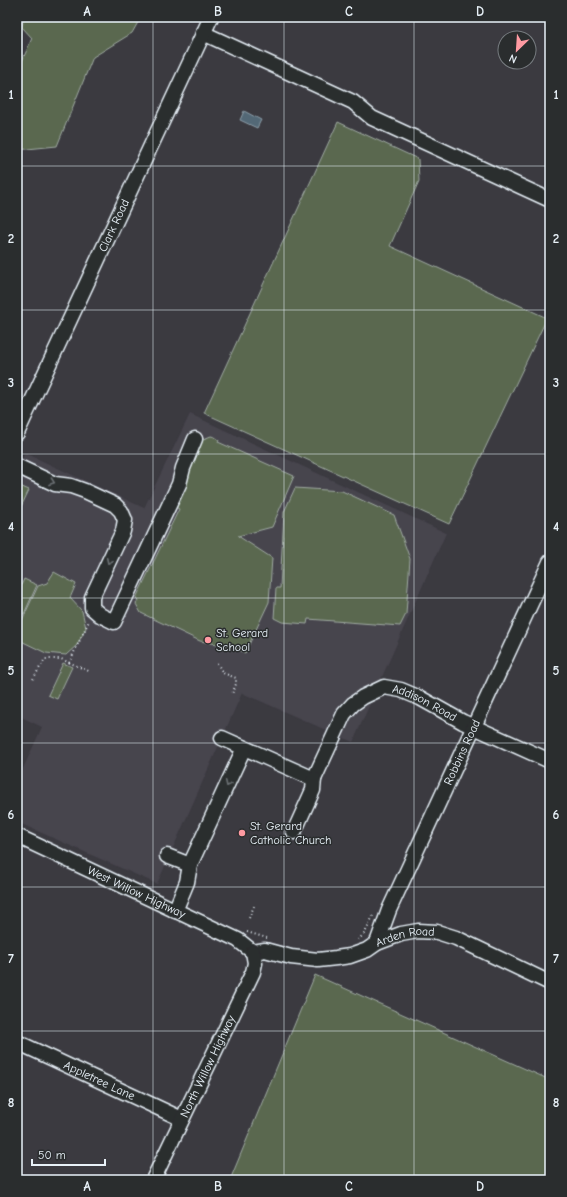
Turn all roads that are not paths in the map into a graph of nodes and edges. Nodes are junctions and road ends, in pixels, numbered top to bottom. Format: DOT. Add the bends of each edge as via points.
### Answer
graph roads {
  1 [pos="211,17"];
  2 [pos="204,33"];
  3 [pos="550,200"];
  4 [pos="17,433"];
  5 [pos="195,439"];
  6 [pos="17,466"];
  7 [pos="550,562"];
  8 [pos="474,726"];
  9 [pos="222,738"];
  10 [pos="244,748"];
  11 [pos="550,761"];
  12 [pos="314,779"];
  13 [pos="294,832"];
  14 [pos="17,836"];
  15 [pos="167,856"];
  16 [pos="190,865"];
  17 [pos="175,911"];
  18 [pos="377,943"];
  19 [pos="253,952"];
  20 [pos="550,983"];
  21 [pos="17,1042"];
  22 [pos="182,1119"];
  23 [pos="153,1180"];
  1 -- 2 [label="street, Clark Road"];
  2 -- 3 [label="street" via="353,102 372,118"];
  2 -- 4 [label="street, Clark Road"];
  6 -- 5 [label="street, one-way" via="55,484 85,491 121,511 125,520 123,531 92,597 92,608 100,616 114,622 179,484"];
  7 -- 8 [label="street, Robbins Road"];
  8 -- 11 [label="street, Addison Road"];
  8 -- 12 [label="street, Addison Road" via="401,690 384,687 363,697 344,714"];
  8 -- 18 [label="street, Robbins Road"];
  9 -- 10 [label="street"];
  10 -- 12 [label="street"];
  10 -- 16 [label="street, one-way"];
  12 -- 13 [label="street" via="313,790"];
  14 -- 17 [label="street, West Willow Highway"];
  15 -- 16 [label="street"];
  16 -- 17 [label="street" via="187,882"];
  17 -- 19 [label="street, West Willow Highway" via="238,940"];
  18 -- 19 [label="street, Arden Road" via="350,956 318,960 291,957 265,950"];
  18 -- 20 [label="street, Arden Road" via="401,934 437,932 456,938"];
  19 -- 22 [label="street, North Willow Highway" via="255,963 252,972"];
  21 -- 22 [label="street, Appletree Lane"];
  22 -- 23 [label="street, North Willow Highway"];
}
